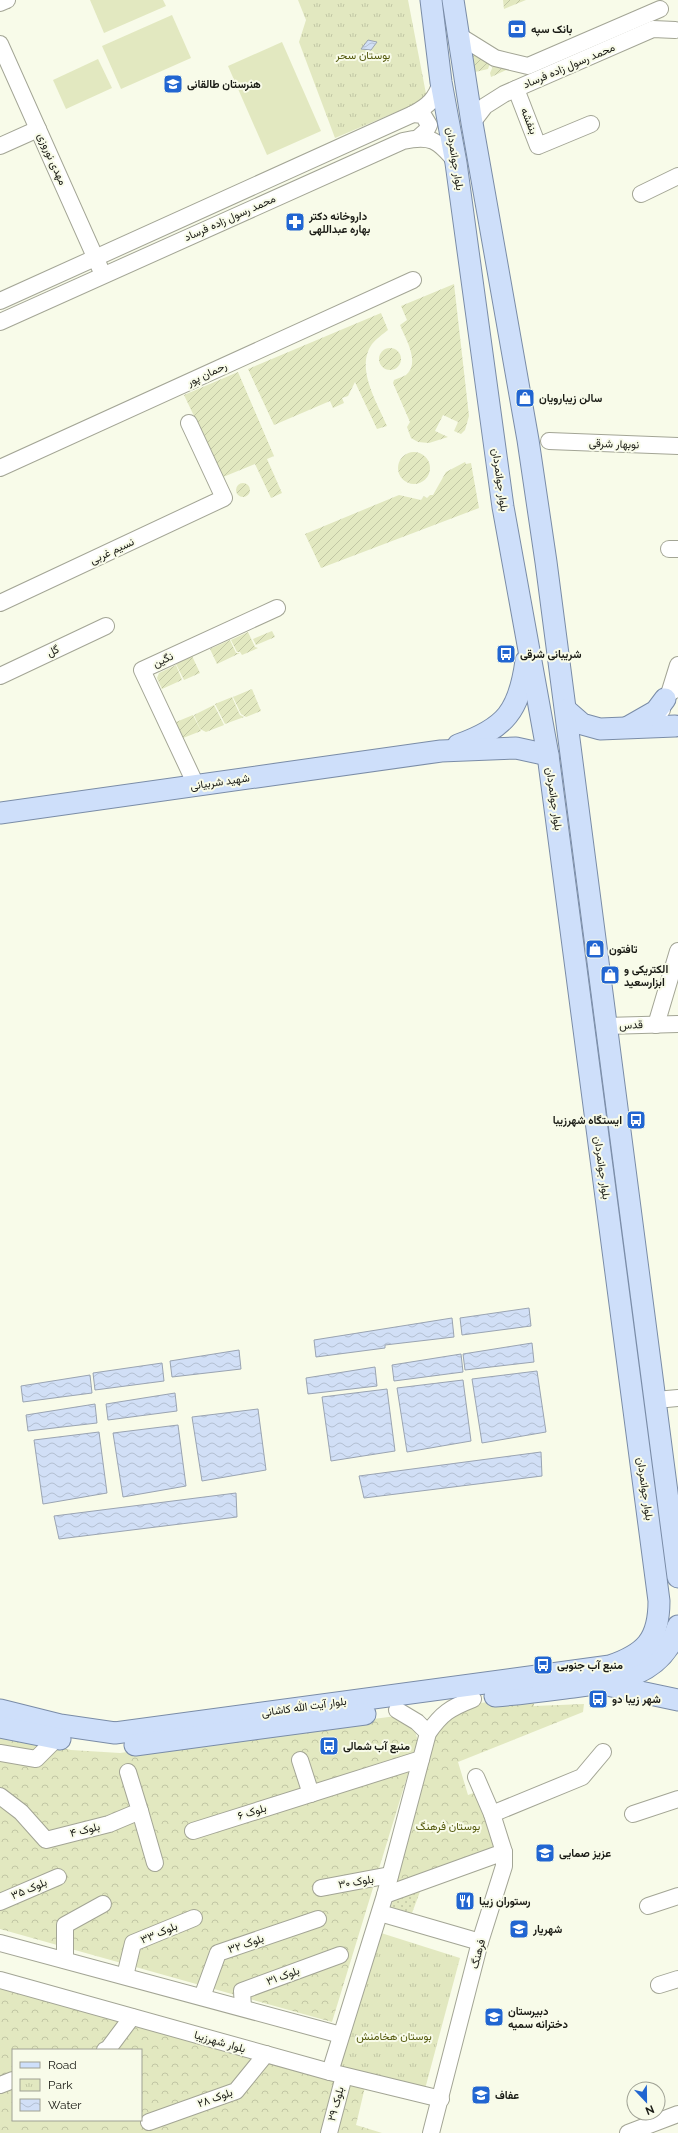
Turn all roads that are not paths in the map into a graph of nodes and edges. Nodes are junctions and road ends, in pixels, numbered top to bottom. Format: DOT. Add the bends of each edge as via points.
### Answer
graph roads {
  1 [pos="7,0"];
  2 [pos="431,0"];
  3 [pos="453,0"];
  4 [pos="0,3"];
  5 [pos="657,5"];
  6 [pos="677,32"];
  7 [pos="458,35"];
  8 [pos="0,44"];
  9 [pos="441,82"];
  10 [pos="516,89"];
  11 [pos="413,114"];
  12 [pos="472,123"];
  13 [pos="591,124"];
  14 [pos="38,129"];
  15 [pos="418,138"];
  16 [pos="0,146"];
  17 [pos="456,163"];
  18 [pos="678,176"];
  19 [pos="274,178"];
  20 [pos="641,194"];
  21 [pos="282,195"];
  22 [pos="96,258"];
  23 [pos="103,275"];
  24 [pos="413,280"];
  25 [pos="0,301"];
  26 [pos="0,322"];
  27 [pos="189,423"];
  28 [pos="549,441"];
  29 [pos="678,446"];
  30 [pos="0,468"];
  31 [pos="536,498"];
  32 [pos="503,507"];
  33 [pos="546,562"];
  34 [pos="514,566"];
  35 [pos="0,603"];
  36 [pos="277,608"];
  37 [pos="106,626"];
  38 [pos="528,646"];
  39 [pos="678,665"];
  40 [pos="0,676"];
  41 [pos="670,694"];
  42 [pos="566,710"];
  43 [pos="676,727"];
  44 [pos="626,728"];
  45 [pos="600,729"];
  46 [pos="441,751"];
  47 [pos="548,755"];
  48 [pos="570,758"];
  49 [pos="196,785"];
  50 [pos="0,813"];
  51 [pos="678,951"];
  52 [pos="656,1024"];
  53 [pos="678,1024"];
  54 [pos="605,1026"];
  55 [pos="678,1398"];
  56 [pos="656,1400"];
  57 [pos="672,1492"];
  58 [pos="675,1523"];
  59 [pos="678,1577"];
  60 [pos="678,1626"];
  61 [pos="605,1675"];
  62 [pos="473,1699"];
  63 [pos="678,1700"];
  64 [pos="0,1710"];
  65 [pos="397,1710"];
  66 [pos="0,1727"];
  67 [pos="428,1733"];
  68 [pos="57,1738"];
  69 [pos="603,1752"];
  70 [pos="0,1753"];
  71 [pos="421,1759"];
  72 [pos="300,1760"];
  73 [pos="128,1772"];
  74 [pos="476,1777"];
  75 [pos="311,1794"];
  76 [pos="0,1796"];
  77 [pos="678,1799"];
  78 [pos="140,1811"];
  79 [pos="492,1814"];
  80 [pos="633,1814"];
  81 [pos="192,1831"];
  82 [pos="504,1852"];
  83 [pos="155,1864"];
  84 [pos="390,1875"];
  85 [pos="58,1877"];
  86 [pos="321,1888"];
  87 [pos="385,1895"];
  88 [pos="678,1896"];
  89 [pos="0,1902"];
  90 [pos="102,1904"];
  91 [pos="648,1906"];
  92 [pos="380,1913"];
  93 [pos="194,1918"];
  94 [pos="318,1919"];
  95 [pos="480,1942"];
  96 [pos="0,1943"];
  97 [pos="340,1955"];
  98 [pos="65,1960"];
  99 [pos="125,1976"];
  100 [pos="678,1979"];
  101 [pos="0,1980"];
  102 [pos="659,1984"];
  103 [pos="202,1997"];
  104 [pos="243,2008"];
  105 [pos="132,2017"];
  106 [pos="310,2026"];
  107 [pos="341,2035"];
  108 [pos="108,2049"];
  109 [pos="266,2054"];
  110 [pos="299,2064"];
  111 [pos="337,2074"];
  112 [pos="12,2080"];
  113 [pos="0,2085"];
  114 [pos="441,2099"];
  115 [pos="678,2114"];
  116 [pos="149,2122"];
  117 [pos="329,2133"];
  118 [pos="431,2133"];
  119 [pos="628,2133"];
  1 -- 4 [label="street"];
  2 -- 9 [label="main road, بلوار جوانمردان"];
  3 -- 7 [label="main road, بلوار جوانمردان"];
  5 -- 6 [label="street"];
  5 -- 7 [label="street, محمد رسول زاده فرساد" via="528,66 494,58"];
  6 -- 10 [label="street, محمد رسول زاده فرساد" via="653,29"];
  7 -- 12 [label="main road, بلوار جوانمردان"];
  8 -- 14 [label="street, مهدی نوروزی"];
  9 -- 11 [label="street, محمد رسول زاده فرساد" via="434,100"];
  9 -- 17 [label="main road, بلوار جوانمردان"];
  10 -- 12 [label="street, محمد رسول زاده فرساد" via="485,106"];
  10 -- 13 [label="street, بنفشه" via="538,146"];
  11 -- 15 [label="street" via="423,115 429,125"];
  11 -- 19 [label="street, محمد رسول زاده فرساد"];
  12 -- 31 [label="main road, بلوار جوانمردان"];
  14 -- 16 [label="street"];
  14 -- 22 [label="street, مهدی نوروزی"];
  15 -- 17 [label="street, محمد رسول زاده فرساد" via="434,140"];
  15 -- 21 [label="street, محمد رسول زاده فرساد" via="403,141"];
  17 -- 32 [label="main road, بلوار جوانمردان"];
  18 -- 20 [label="street"];
  19 -- 21 [label="street"];
  19 -- 22 [label="street, محمد رسول زاده فرساد"];
  21 -- 23 [label="street, محمد رسول زاده فرساد"];
  22 -- 23 [label="street, مهدی نوروزی"];
  22 -- 25 [label="street, محمد رسول زاده فرساد"];
  23 -- 26 [label="street, محمد رسول زاده فرساد"];
  24 -- 30 [label="street, رحمان پور"];
  27 -- 35 [label="street, نسیم غربی" via="224,498"];
  28 -- 29 [label="street, نوبهار شرقی"];
  31 -- 32 [label="main road" via="528,519 517,522"];
  31 -- 33 [label="main road, بلوار جوانمردان"];
  32 -- 34 [label="main road, بلوار جوانمردان"];
  33 -- 34 [label="main road" via="531,544 522,545"];
  33 -- 42 [label="main road, بلوار جوانمردان"];
  34 -- 38 [label="main road, بلوار جوانمردان"];
  36 -- 49 [label="street, نگین" via="142,670"];
  37 -- 40 [label="street, گل"];
  38 -- 46 [label="main road, شهید شربیانی" via="523,682 515,705 502,722 484,736"];
  38 -- 47 [label="main road, بلوار جوانمردان"];
  39 -- 41 [label="street"];
  41 -- 43 [label="street" via="662,712"];
  41 -- 44 [label="main road" via="656,711"];
  42 -- 45 [label="main road" via="582,724"];
  42 -- 48 [label="main road, بلوار جوانمردان"];
  43 -- 44 [label="main road"];
  44 -- 45 [label="main road"];
  45 -- 48 [label="main road" via="582,740"];
  46 -- 47 [label="main road, شهید شربیانی" via="516,748"];
  46 -- 49 [label="main road, شهید شربیانی"];
  47 -- 61 [label="main road, بلوار جوانمردان" via="659,1601 659,1620 653,1636 641,1651"];
  48 -- 54 [label="main road, بلوار جوانمردان"];
  49 -- 50 [label="main road, شهید شربیانی"];
  51 -- 52 [label="street, قدس"];
  52 -- 53 [label="street, قدس"];
  52 -- 54 [label="street, قدس"];
  54 -- 56 [label="main road, بلوار جوانمردان"];
  55 -- 56 [label="street"];
  56 -- 57 [label="main road, بلوار جوانمردان"];
  57 -- 58 [label="main road, بلوار جوانمردان"];
  58 -- 59 [label="main road, بلوار جوانمردان"];
  60 -- 61 [label="main road" via="665,1653 648,1668 629,1678"];
  61 -- 62 [label="main road, بلوار آیت الله کاشانی"];
  61 -- 63 [label="main road"];
  61 -- 64 [label="main road, بلوار آیت الله کاشانی" via="115,1733 60,1725"];
  62 -- 65 [label="main road, بلوار آیت الله کاشانی"];
  62 -- 67 [label="street" via="446,1711"];
  65 -- 67 [label="street" via="417,1722"];
  65 -- 68 [label="main road, بلوار آیت الله کاشانی" via="114,1747"];
  66 -- 68 [label="main road, بلوار آیت الله کاشانی"];
  67 -- 71 [label="street"];
  68 -- 70 [label="street" via="36,1759"];
  69 -- 79 [label="street" via="582,1777"];
  71 -- 75 [label="street, بلوک ۶"];
  71 -- 84 [label="street"];
  72 -- 75 [label="street"];
  73 -- 78 [label="street"];
  74 -- 79 [label="street, فرهنگ"];
  75 -- 81 [label="street, بلوک ۶"];
  76 -- 78 [label="street, بلوک ۴" via="21,1812 46,1840 109,1824"];
  77 -- 80 [label="street"];
  78 -- 83 [label="street"];
  79 -- 82 [label="street, فرهنگ"];
  82 -- 87 [label="street"];
  82 -- 95 [label="street, فرهنگ" via="504,1866"];
  84 -- 86 [label="street, بلوک ۳۰"];
  84 -- 87 [label="street"];
  85 -- 89 [label="street, بلوک ۳۵"];
  87 -- 92 [label="street"];
  88 -- 91 [label="street"];
  90 -- 98 [label="street" via="65,1925"];
  92 -- 95 [label="street"];
  92 -- 107 [label="street"];
  93 -- 99 [label="street, بلوک ۳۳" via="133,1943"];
  94 -- 103 [label="street, بلوک ۳۲" via="218,1953"];
  95 -- 114 [label="street, فرهنگ"];
  96 -- 98 [label="street"];
  97 -- 104 [label="street, بلوک ۳۱" via="242,1991"];
  98 -- 99 [label="street"];
  99 -- 103 [label="street"];
  100 -- 102 [label="street"];
  101 -- 105 [label="street, بلوار شهرزیبا"];
  103 -- 104 [label="street"];
  104 -- 106 [label="street"];
  105 -- 108 [label="street"];
  105 -- 109 [label="street, بلوار شهرزیبا"];
  106 -- 107 [label="street"];
  106 -- 110 [label="street" via="326,2039 328,2047 325,2054"];
  107 -- 111 [label="street"];
  109 -- 110 [label="street, بلوار شهرزیبا"];
  109 -- 116 [label="street, بلوک ۲۸" via="236,2091"];
  110 -- 111 [label="street, بلوار شهرزیبا"];
  111 -- 114 [label="street, بلوار شهرزیبا"];
  111 -- 117 [label="street, بلوک ۲۹"];
  112 -- 113 [label="street"];
  114 -- 118 [label="street, فرهنگ"];
  115 -- 119 [label="street"];
}
